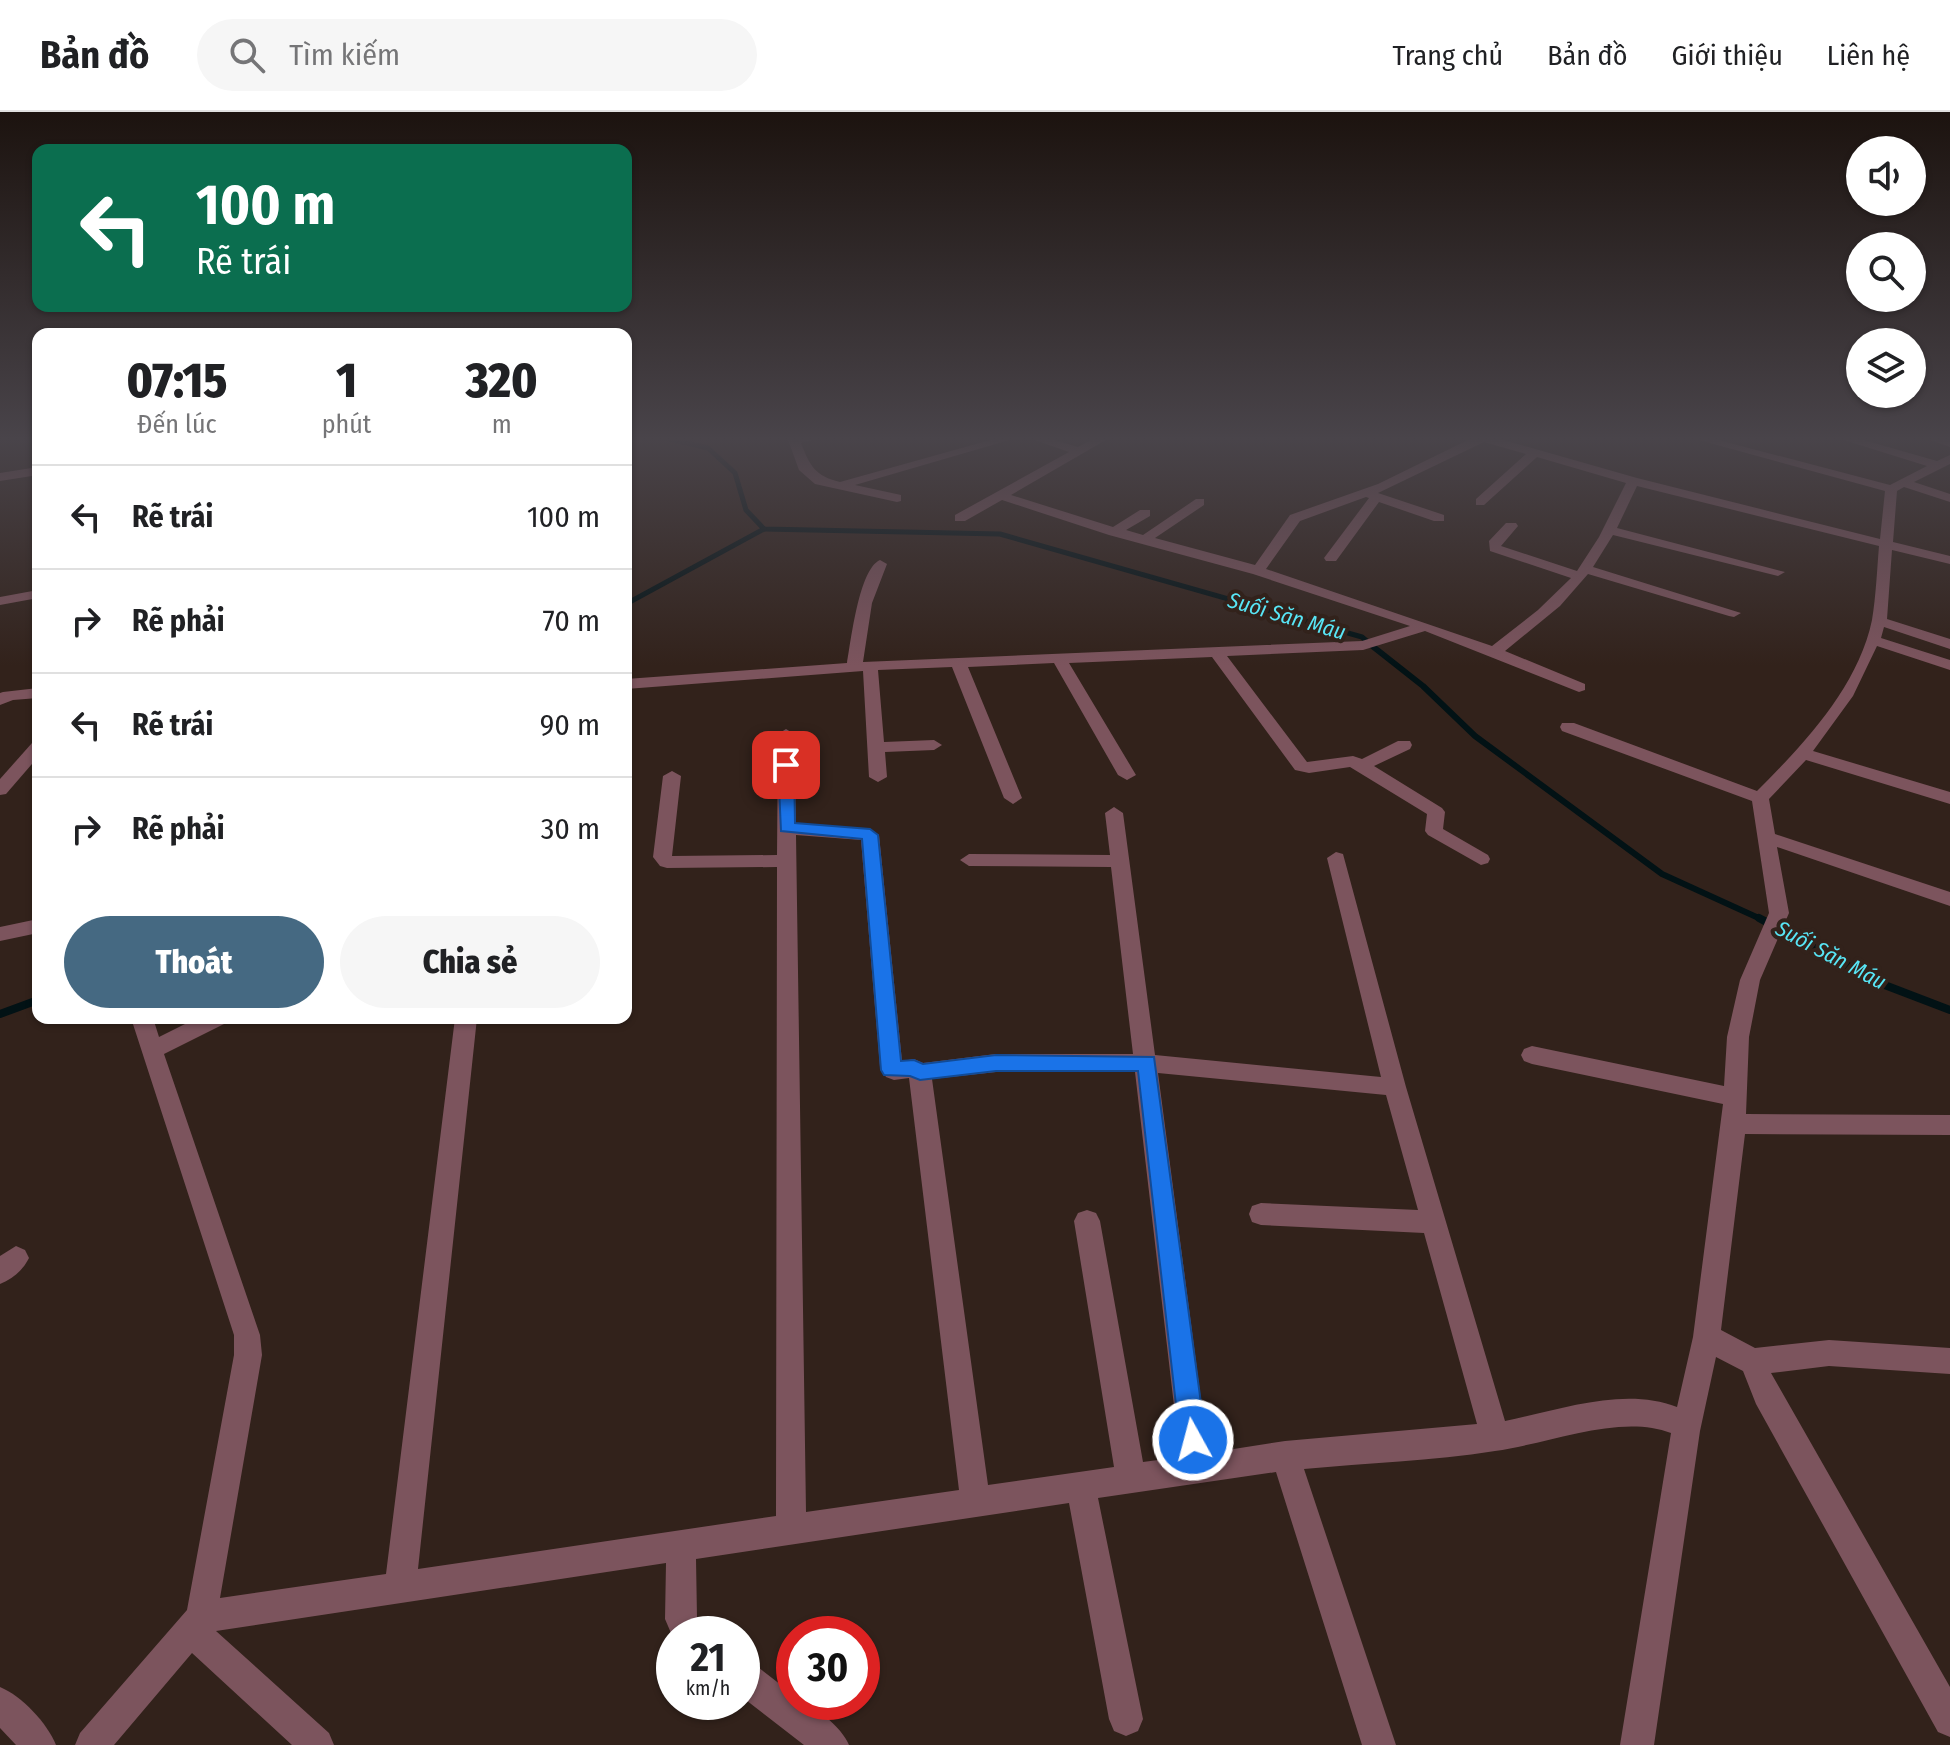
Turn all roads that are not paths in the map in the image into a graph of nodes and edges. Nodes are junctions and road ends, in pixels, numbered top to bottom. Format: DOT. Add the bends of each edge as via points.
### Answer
graph roads {
  1 [pos="969,513"];
  2 [pos="1047,513"];
  3 [pos="1145,513"];
  4 [pos="1183,513"];
  5 [pos="1310,513"];
  6 [pos="1360,513"];
  7 [pos="1426,513"];
  8 [pos="1617,513"];
  9 [pos="1764,513"];
  10 [pos="1891,513"];
  11 [pos="960,518"];
  12 [pos="1439,518"];
  13 [pos="1511,526"];
  14 [pos="1609,530"];
  15 [pos="1114,532"];
  16 [pos="1144,540"];
  17 [pos="1886,543"];
  18 [pos="1331,558"];
  19 [pos="1950,560"];
  20 [pos="880,564"];
  21 [pos="1258,571"];
  22 [pos="1778,572"];
  23 [pos="1582,573"];
  24 [pos="32,595"];
  25 [pos="0,601"];
  26 [pos="1734,613"];
  27 [pos="1879,621"];
  28 [pos="1424,627"];
  29 [pos="1873,640"];
  30 [pos="1950,644"];
  31 [pos="1495,651"];
  32 [pos="1216,652"];
  33 [pos="1059,659"];
  34 [pos="958,662"];
  35 [pos="1950,665"];
  36 [pos="862,666"];
  37 [pos="632,684"];
  38 [pos="1579,687"];
  39 [pos="32,693"];
  40 [pos="0,700"];
  41 [pos="1568,727"];
  42 [pos="786,734"];
  43 [pos="934,745"];
  44 [pos="1404,745"];
  45 [pos="876,747"];
  46 [pos="32,754"];
  47 [pos="1804,754"];
  48 [pos="1361,766"];
  49 [pos="1127,775"];
  50 [pos="672,776"];
  51 [pos="32,777"];
  52 [pos="878,777"];
  53 [pos="6,784"];
  54 [pos="1013,798"];
  55 [pos="1760,798"];
  56 [pos="1950,798"];
  57 [pos="1114,813"];
  58 [pos="786,828"];
  59 [pos="1766,837"];
  60 [pos="1336,858"];
  61 [pos="1481,859"];
  62 [pos="969,860"];
  63 [pos="787,861"];
  64 [pos="1120,861"];
  65 [pos="1950,899"];
  66 [pos="32,927"];
  67 [pos="0,934"];
  68 [pos="144,1024"];
  69 [pos="204,1024"];
  70 [pos="465,1024"];
  71 [pos="152,1050"];
  72 [pos="1532,1055"];
  73 [pos="1147,1063"];
  74 [pos="920,1072"];
  75 [pos="1395,1087"];
  76 [pos="1734,1111"];
  77 [pos="1950,1125"];
  78 [pos="1261,1214"];
  79 [pos="1087,1221"];
  80 [pos="1433,1222"];
  81 [pos="1707,1337"];
  82 [pos="1950,1361"];
  83 [pos="1753,1362"];
  84 [pos="1688,1425"];
  85 [pos="1495,1437"];
  86 [pos="1285,1456"];
  87 [pos="1196,1469"];
  88 [pos="1131,1479"];
  89 [pos="1081,1486"];
  90 [pos="975,1501"];
  91 [pos="791,1529"];
  92 [pos="681,1548"];
  93 [pos="400,1587"];
  94 [pos="681,1616"];
  95 [pos="196,1623"];
  96 [pos="760,1690"];
  97 [pos="0,1704"];
  98 [pos="1126,1719"];
  99 [pos="1950,1720"];
  100 [pos="39,1745"];
  101 [pos="92,1745"];
  102 [pos="317,1745"];
  103 [pos="832,1745"];
  104 [pos="1379,1745"];
  105 [pos="1637,1745"];
  1 -- 11 [label="street"];
  2 -- 15 [label="street"];
  3 -- 15 [label="street"];
  4 -- 16 [label="street"];
  5 -- 21 [label="street" via="1295,518"];
  6 -- 18 [label="street"];
  7 -- 12 [label="street"];
  8 -- 14 [label="street"];
  9 -- 17 [label="street"];
  10 -- 17 [label="street"];
  13 -- 23 [label="street" via="1495,548"];
  14 -- 22 [label="street"];
  14 -- 23 [label="street"];
  15 -- 16 [label="street"];
  16 -- 21 [label="street"];
  17 -- 19 [label="street"];
  17 -- 27 [label="street"];
  20 -- 36 [label="street" via="865,603"];
  21 -- 28 [label="street"];
  23 -- 26 [label="street"];
  23 -- 31 [label="street" via="1551,607"];
  24 -- 25 [label="street"];
  27 -- 29 [label="street"];
  27 -- 30 [label="street"];
  28 -- 31 [label="street"];
  28 -- 32 [label="street" via="1370,643"];
  29 -- 35 [label="street"];
  29 -- 47 [label="street" via="1850,693"];
  31 -- 38 [label="street"];
  32 -- 33 [label="street"];
  32 -- 48 [label="street" via="1301,766 1353,761"];
  33 -- 34 [label="street"];
  33 -- 49 [label="street"];
  34 -- 36 [label="street"];
  34 -- 54 [label="street"];
  36 -- 37 [label="street"];
  36 -- 45 [label="street"];
  39 -- 40 [label="street"];
  41 -- 55 [label="street"];
  42 -- 58 [label="street"];
  43 -- 45 [label="street"];
  44 -- 48 [label="street"];
  45 -- 52 [label="street"];
  46 -- 53 [label="street"];
  47 -- 55 [label="street"];
  47 -- 56 [label="street"];
  48 -- 61 [label="street" via="1436,812 1434,831"];
  50 -- 63 [label="street" via="662,857 667,862"];
  51 -- 53 [label="street"];
  55 -- 59 [label="street"];
  57 -- 64 [label="street"];
  58 -- 63 [label="street"];
  58 -- 74 [label="street" via="870,835 891,1067"];
  59 -- 65 [label="street"];
  59 -- 76 [label="street" via="1773,924 1750,980 1741,1023"];
  60 -- 75 [label="street"];
  62 -- 64 [label="street"];
  63 -- 91 [label="street"];
  64 -- 73 [label="street"];
  66 -- 67 [label="street"];
  68 -- 71 [label="street"];
  69 -- 71 [label="street"];
  70 -- 93 [label="street"];
  71 -- 95 [label="street" via="247,1335 248,1355"];
  72 -- 76 [label="street"];
  73 -- 74 [label="street" via="996,1063"];
  73 -- 75 [label="street"];
  73 -- 87 [label="street"];
  74 -- 90 [label="street"];
  75 -- 80 [label="street"];
  76 -- 77 [label="street"];
  76 -- 81 [label="street"];
  78 -- 80 [label="street"];
  79 -- 88 [label="street"];
  80 -- 85 [label="street"];
  81 -- 83 [label="street"];
  81 -- 84 [label="street"];
  82 -- 83 [label="street" via="1829,1353"];
  83 -- 99 [label="street" via="1766,1394"];
  84 -- 85 [label="street" via="1659,1414 1608,1414"];
  84 -- 105 [label="street"];
  85 -- 86 [label="street"];
  86 -- 87 [label="street"];
  86 -- 104 [label="street"];
  87 -- 88 [label="street"];
  88 -- 89 [label="street"];
  89 -- 90 [label="street"];
  89 -- 98 [label="street"];
  90 -- 91 [label="street"];
  91 -- 92 [label="street"];
  92 -- 93 [label="street"];
  92 -- 94 [label="street"];
  93 -- 95 [label="street"];
  95 -- 101 [label="street"];
  95 -- 102 [label="street"];
  96 -- 103 [label="street"];
  97 -- 100 [label="street"];
}
